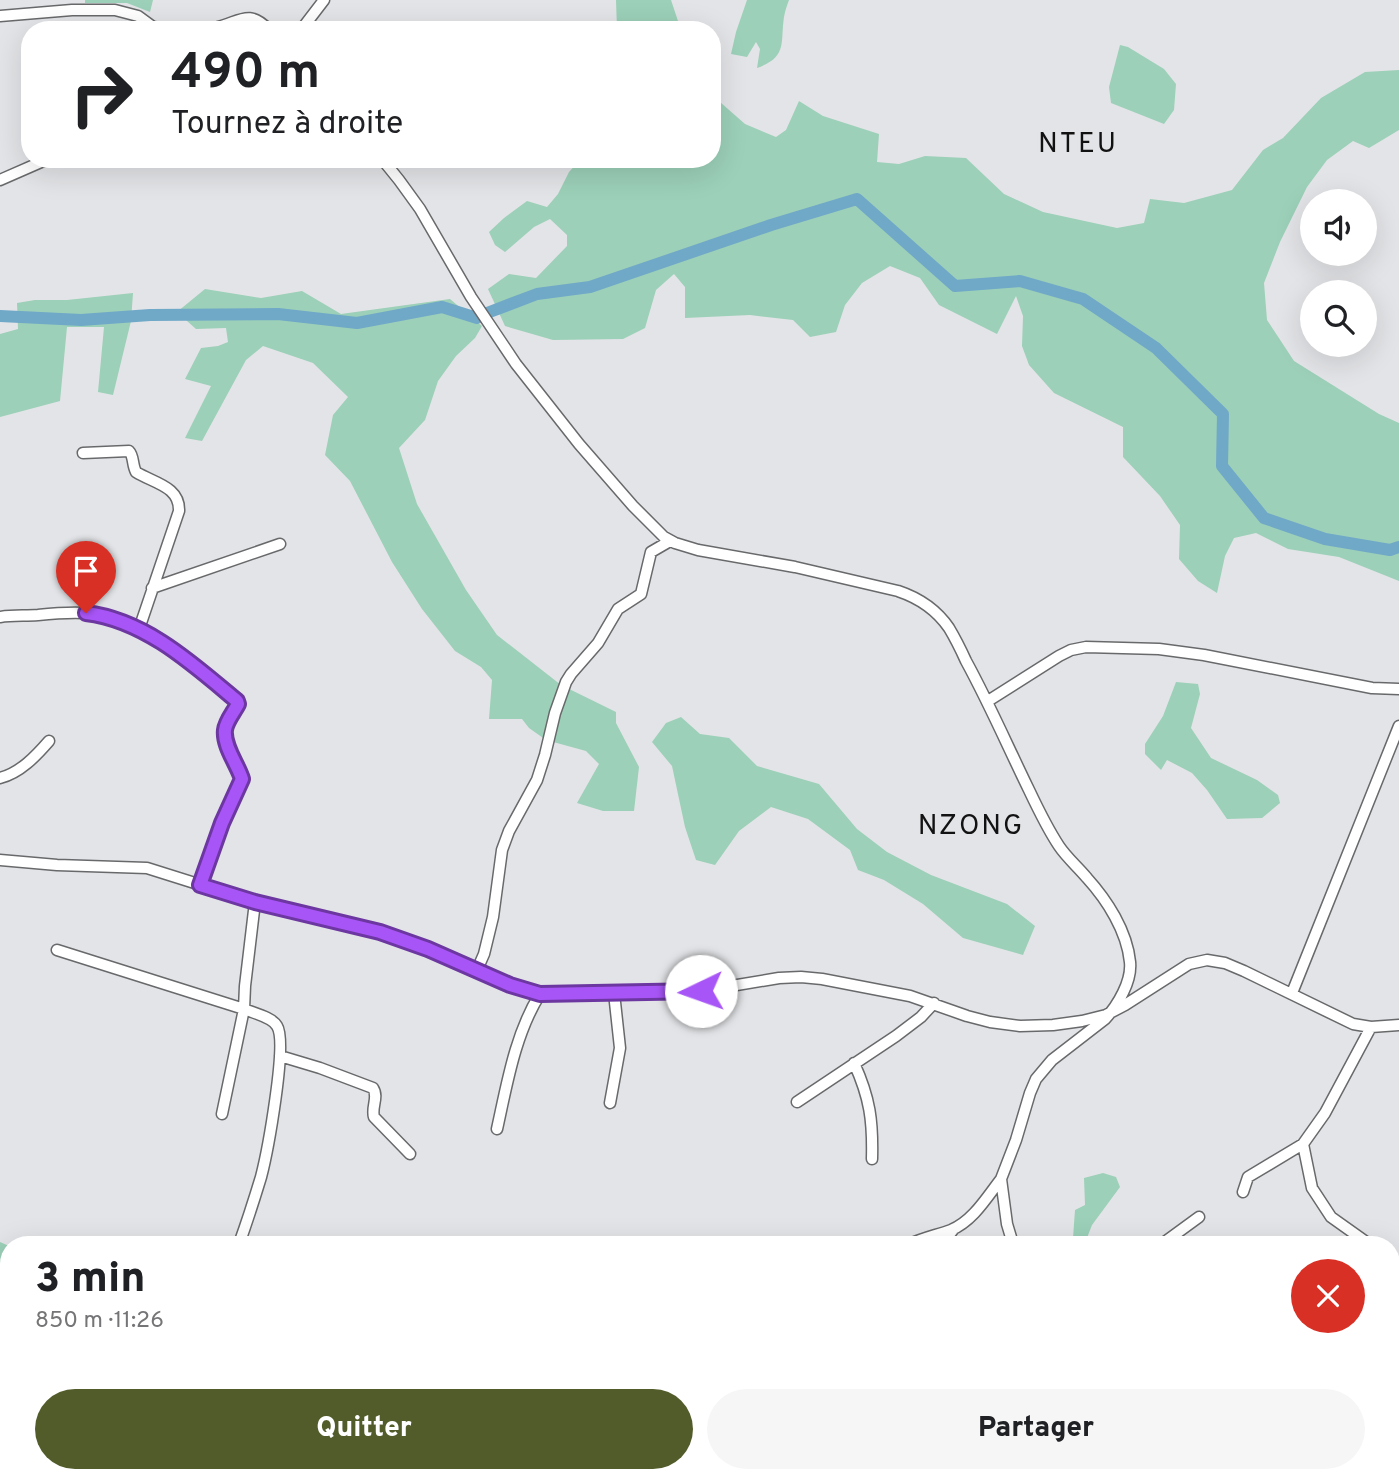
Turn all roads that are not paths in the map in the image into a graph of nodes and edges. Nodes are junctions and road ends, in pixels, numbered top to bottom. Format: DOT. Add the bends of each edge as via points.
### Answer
graph roads {
  1 [pos="324,0"];
  2 [pos="0,16"];
  3 [pos="143,21"];
  4 [pos="236,21"];
  5 [pos="258,21"];
  6 [pos="308,21"];
  7 [pos="27,168"];
  8 [pos="390,168"];
  9 [pos="0,180"];
  10 [pos="83,453"];
  11 [pos="670,541"];
  12 [pos="280,544"];
  13 [pos="152,588"];
  14 [pos="0,617"];
  15 [pos="139,629"];
  16 [pos="1399,689"];
  17 [pos="988,701"];
  18 [pos="1399,726"];
  19 [pos="49,741"];
  20 [pos="0,778"];
  21 [pos="0,860"];
  22 [pos="200,885"];
  23 [pos="255,902"];
  24 [pos="57,950"];
  25 [pos="477,970"];
  26 [pos="614,993"];
  27 [pos="1292,993"];
  28 [pos="540,994"];
  29 [pos="934,1003"];
  30 [pos="244,1009"];
  31 [pos="1112,1011"];
  32 [pos="1399,1025"];
  33 [pos="1371,1027"];
  34 [pos="280,1056"];
  35 [pos="854,1063"];
  36 [pos="797,1102"];
  37 [pos="610,1103"];
  38 [pos="222,1114"];
  39 [pos="497,1129"];
  40 [pos="1303,1144"];
  41 [pos="410,1154"];
  42 [pos="872,1158"];
  43 [pos="1001,1180"];
  44 [pos="1243,1192"];
  45 [pos="1199,1217"];
  46 [pos="953,1229"];
  47 [pos="242,1236"];
  48 [pos="930,1236"];
  49 [pos="948,1236"];
  50 [pos="1011,1236"];
  51 [pos="1173,1236"];
  52 [pos="1358,1236"];
  1 -- 6 [label="street"];
  2 -- 3 [label="street" via="116,10"];
  4 -- 5 [label="street" via="247,17"];
  7 -- 9 [label="street"];
  8 -- 11 [label="street" via="516,364 579,444 650,525"];
  10 -- 13 [label="street" via="129,451 136,472 176,496 179,511"];
  11 -- 17 [label="street" via="839,576 926,603 948,628"];
  11 -- 25 [label="street" via="651,552 641,594 618,609 566,682 537,780 502,850 491,926"];
  12 -- 13 [label="street"];
  13 -- 15 [label="street"];
  14 -- 15 [label="street" via="86,613"];
  15 -- 22 [label="street" via="195,665 238,704 224,733 242,779"];
  16 -- 17 [label="street" via="1159,649 1086,648 1059,656"];
  17 -- 31 [label="street" via="1049,830 1100,893 1124,939 1130,973"];
  18 -- 27 [label="street"];
  19 -- 20 [label="street" via="11,775"];
  21 -- 22 [label="street" via="147,868"];
  22 -- 23 [label="street"];
  23 -- 25 [label="street" via="380,932"];
  23 -- 30 [label="street"];
  24 -- 30 [label="street"];
  25 -- 28 [label="street"];
  26 -- 28 [label="street"];
  26 -- 29 [label="street" via="701,991 801,977"];
  26 -- 37 [label="street" via="620,1048"];
  27 -- 31 [label="street" via="1208,960 1189,964"];
  27 -- 33 [label="street" via="1353,1024"];
  28 -- 39 [label="street" via="515,1054"];
  29 -- 31 [label="street" via="967,1016 1020,1026 1082,1021"];
  29 -- 35 [label="street" via="905,1030"];
  30 -- 34 [label="street" via="277,1026"];
  30 -- 38 [label="street"];
  31 -- 43 [label="street" via="1052,1060 1037,1079"];
  32 -- 33 [label="street"];
  33 -- 40 [label="street"];
  34 -- 41 [label="street" via="373,1088 374,1117"];
  34 -- 47 [label="street" via="261,1177"];
  35 -- 36 [label="street"];
  35 -- 42 [label="street" via="868,1096"];
  40 -- 44 [label="street" via="1248,1177"];
  40 -- 52 [label="street" via="1312,1188 1331,1217"];
  43 -- 46 [label="street" via="972,1215"];
  43 -- 50 [label="street"];
  45 -- 51 [label="street"];
  46 -- 48 [label="street"];
  46 -- 49 [label="street"];
}
